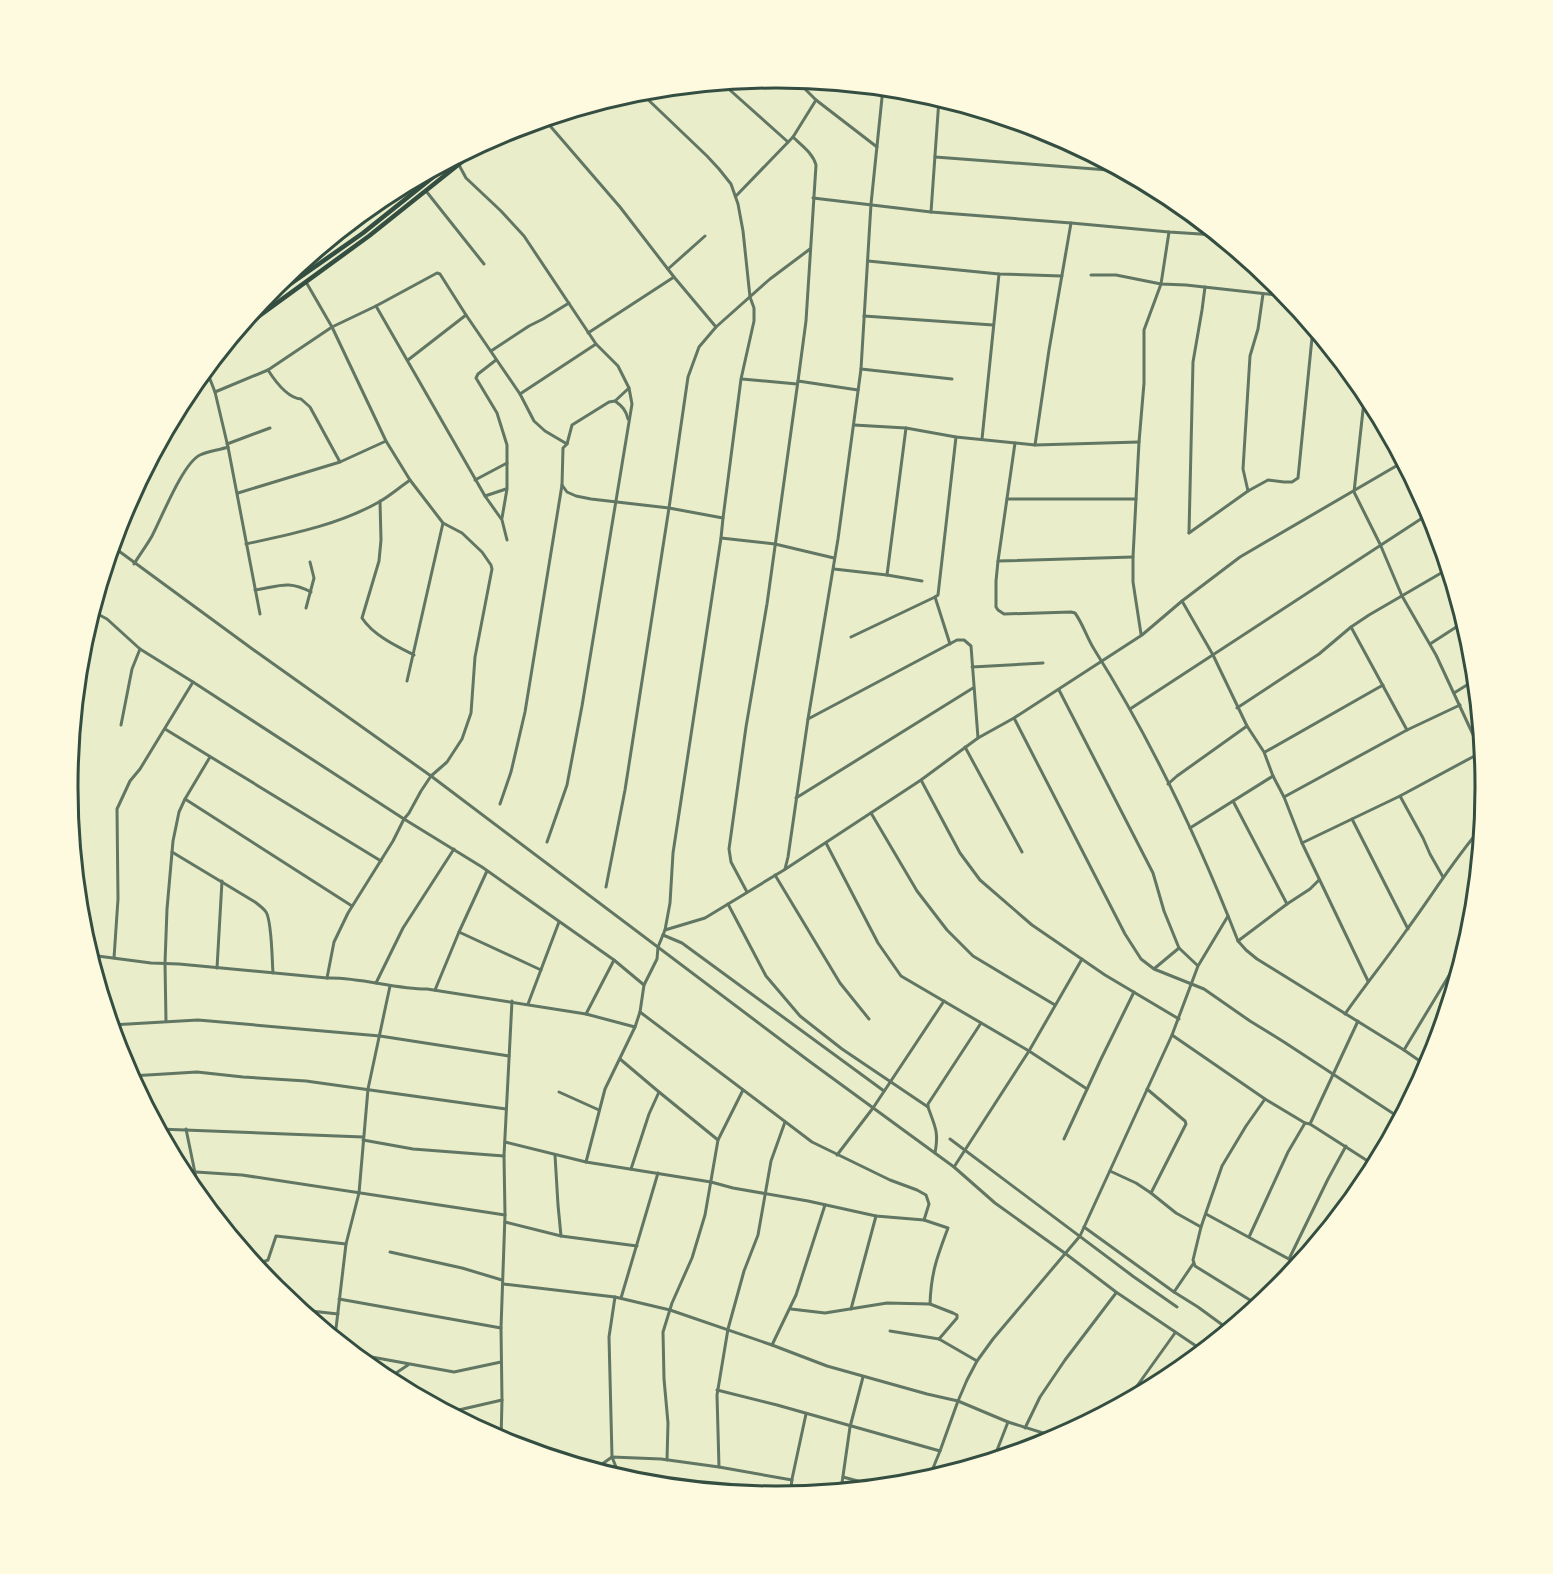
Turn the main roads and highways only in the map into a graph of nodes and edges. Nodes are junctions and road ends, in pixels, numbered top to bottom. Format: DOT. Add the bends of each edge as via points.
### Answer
graph roads {
  1 [pos="457,167"];
  2 [pos="427,182"];
  3 [pos="301,276"];
  4 [pos="268,308"];
  1 -- 4 [label="main road"];
  2 -- 3 [label="main road"];
}
